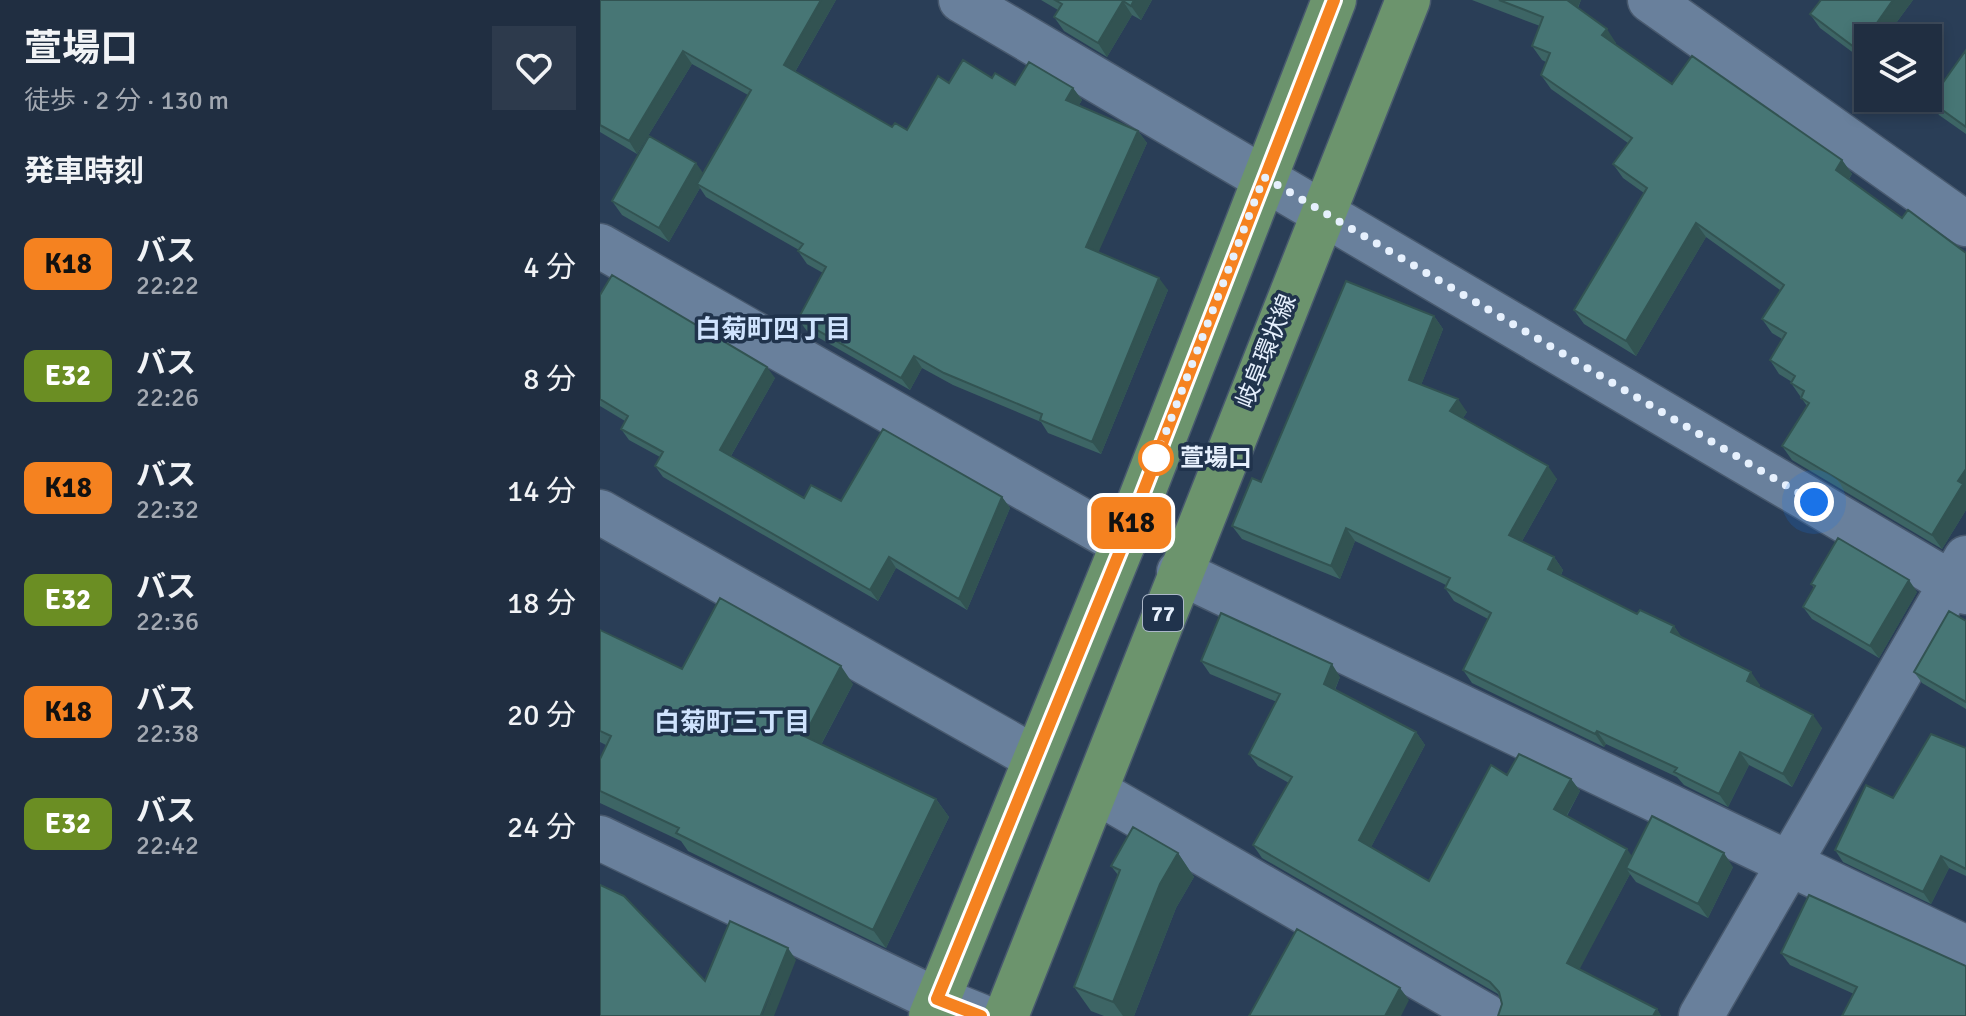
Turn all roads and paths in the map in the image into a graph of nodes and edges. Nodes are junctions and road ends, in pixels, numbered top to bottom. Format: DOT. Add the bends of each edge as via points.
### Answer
graph roads {
  1 [pos="961,0"];
  2 [pos="1334,0"];
  3 [pos="1408,0"];
  4 [pos="1650,0"];
  5 [pos="1264,177"];
  6 [pos="1322,211"];
  7 [pos="1966,224"];
  8 [pos="600,246"];
  9 [pos="600,512"];
  10 [pos="1123,544"];
  11 [pos="1179,572"];
  12 [pos="1961,578"];
  13 [pos="1035,758"];
  14 [pos="1097,792"];
  15 [pos="600,838"];
  16 [pos="1787,863"];
  17 [pos="1966,948"];
  18 [pos="934,1008"];
  19 [pos="980,1016"];
  20 [pos="1006,1016"];
  21 [pos="1486,1016"];
  22 [pos="1701,1016"];
  1 -- 5 [label="street"];
  2 -- 5 [label="main road"];
  3 -- 6 [label="main road, 岐阜環状線 / 77"];
  4 -- 7 [label="street"];
  5 -- 6 [label="street"];
  5 -- 10 [label="main road"];
  6 -- 11 [label="main road, 岐阜環状線 / 77"];
  6 -- 12 [label="street"];
  8 -- 10 [label="street"];
  9 -- 13 [label="street"];
  10 -- 13 [label="main road"];
  11 -- 14 [label="main road, 岐阜環状線 / 77"];
  11 -- 16 [label="street"];
  12 -- 16 [label="street"];
  13 -- 18 [label="main road"];
  14 -- 20 [label="main road, 岐阜環状線 / 77"];
  14 -- 21 [label="street"];
  15 -- 18 [label="street"];
  16 -- 17 [label="street"];
  16 -- 22 [label="street"];
  18 -- 19 [label="street"];
}
